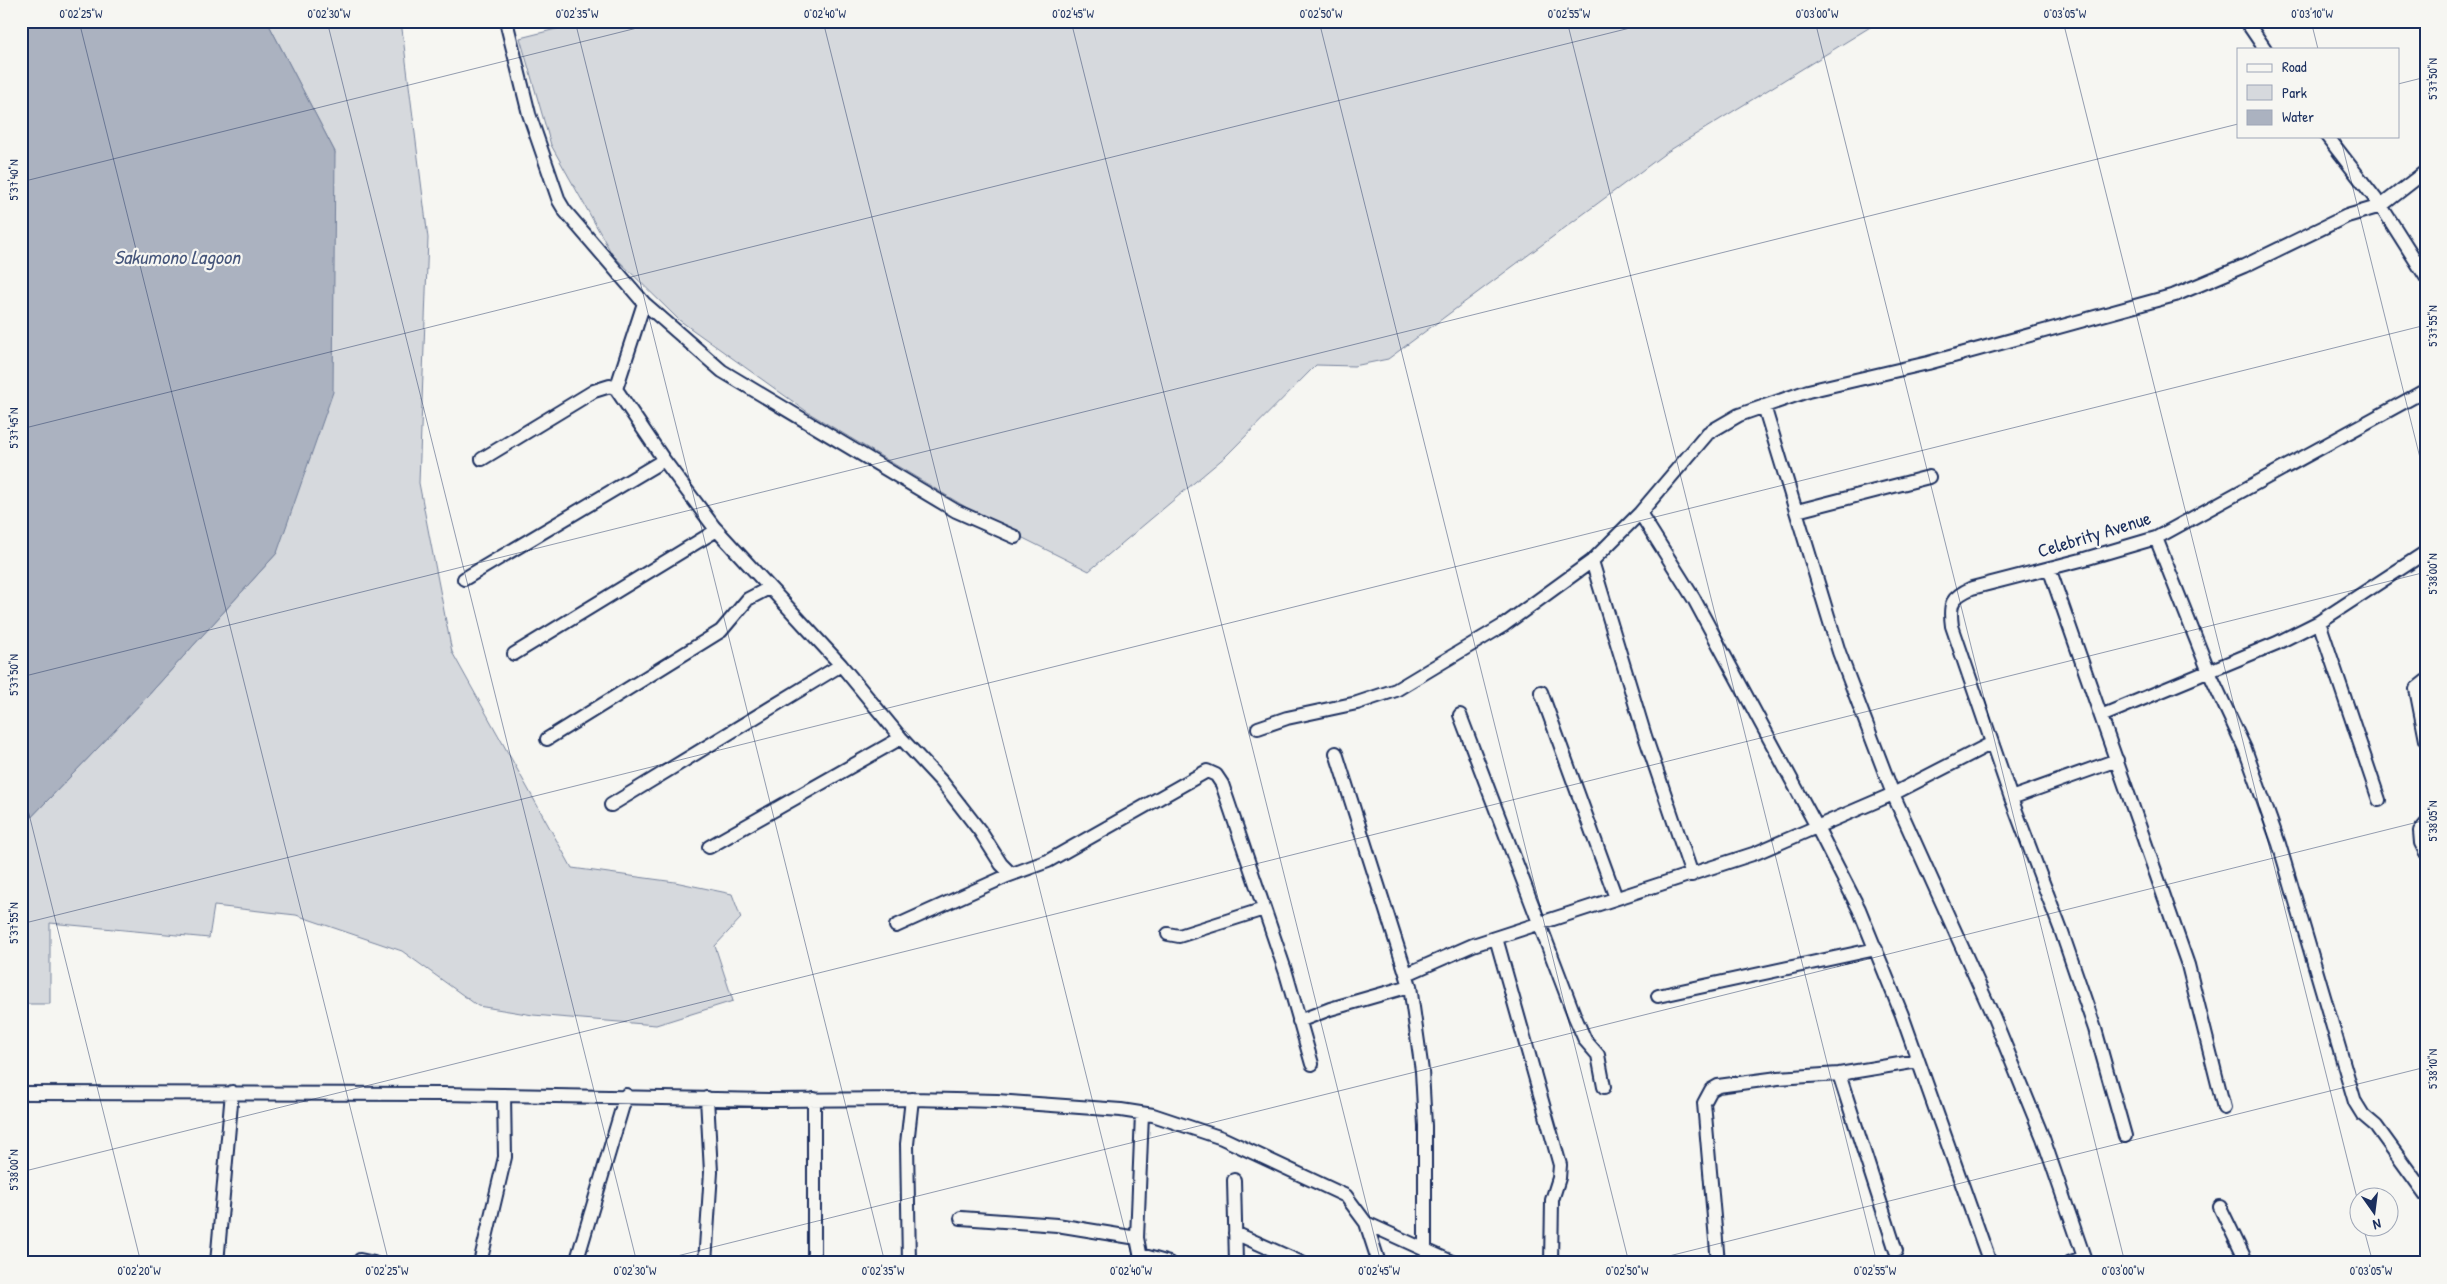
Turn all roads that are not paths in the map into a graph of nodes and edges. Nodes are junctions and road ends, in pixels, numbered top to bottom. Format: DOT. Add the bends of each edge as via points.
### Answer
graph roads {
  1 [pos="506,21"];
  2 [pos="2246,21"];
  3 [pos="2264,48"];
  4 [pos="2330,138"];
  5 [pos="2426,171"];
  6 [pos="2381,206"];
  7 [pos="2426,276"];
  8 [pos="644,303"];
  9 [pos="616,388"];
  10 [pos="2426,390"];
  11 [pos="1764,406"];
  12 [pos="482,459"];
  13 [pos="664,460"];
  14 [pos="1929,477"];
  15 [pos="1796,510"];
  16 [pos="1640,513"];
  17 [pos="717,530"];
  18 [pos="1015,537"];
  19 [pos="2156,538"];
  20 [pos="2426,552"];
  21 [pos="1592,562"];
  22 [pos="2049,568"];
  23 [pos="464,579"];
  24 [pos="769,588"];
  25 [pos="2320,622"];
  26 [pos="514,654"];
  27 [pos="841,665"];
  28 [pos="2209,672"];
  29 [pos="2426,681"];
  30 [pos="1541,692"];
  31 [pos="1460,715"];
  32 [pos="2101,716"];
  33 [pos="1258,728"];
  34 [pos="901,738"];
  35 [pos="547,739"];
  36 [pos="2426,740"];
  37 [pos="1992,742"];
  38 [pos="1336,753"];
  39 [pos="2117,760"];
  40 [pos="1893,794"];
  41 [pos="2010,798"];
  42 [pos="2379,800"];
  43 [pos="611,805"];
  44 [pos="2426,824"];
  45 [pos="1817,826"];
  46 [pos="708,847"];
  47 [pos="2426,853"];
  48 [pos="1010,874"];
  49 [pos="1692,875"];
  50 [pos="1616,898"];
  51 [pos="1264,909"];
  52 [pos="1540,924"];
  53 [pos="896,926"];
  54 [pos="1168,934"];
  55 [pos="1496,938"];
  56 [pos="1876,949"];
  57 [pos="1409,980"];
  58 [pos="1658,996"];
  59 [pos="1299,1021"];
  60 [pos="1918,1061"];
  61 [pos="1312,1064"];
  62 [pos="1839,1074"];
  63 [pos="1604,1088"];
  64 [pos="21,1092"];
  65 [pos="232,1092"];
  66 [pos="504,1095"];
  67 [pos="626,1096"];
  68 [pos="707,1098"];
  69 [pos="814,1099"];
  70 [pos="912,1099"];
  71 [pos="2224,1108"];
  72 [pos="1142,1114"];
  73 [pos="2125,1136"];
  74 [pos="1234,1180"];
  75 [pos="2426,1195"];
  76 [pos="2220,1207"];
  77 [pos="962,1218"];
  78 [pos="1366,1223"];
  79 [pos="1235,1232"];
  80 [pos="1137,1238"];
  81 [pos="1425,1250"];
  82 [pos="1896,1251"];
  83 [pos="1142,1259"];
  84 [pos="360,1260"];
  85 [pos="2085,1260"];
  86 [pos="1448,1262"];
  87 [pos="217,1263"];
  88 [pos="374,1263"];
  89 [pos="480,1263"];
  90 [pos="576,1263"];
  91 [pos="705,1263"];
  92 [pos="814,1263"];
  93 [pos="908,1263"];
  94 [pos="1169,1263"];
  95 [pos="1236,1263"];
  96 [pos="1302,1263"];
  97 [pos="1379,1263"];
  98 [pos="1551,1263"];
  99 [pos="1718,1263"];
  100 [pos="1990,1263"];
  101 [pos="2069,1263"];
  102 [pos="2247,1263"];
  1 -- 8 [label="street" via="528,114 559,201"];
  2 -- 3 [label="street"];
  4 -- 6 [label="street"];
  5 -- 6 [label="street"];
  6 -- 7 [label="street"];
  6 -- 11 [label="street" via="2347,216 2175,295 1928,363 1808,390"];
  8 -- 9 [label="street"];
  8 -- 18 [label="street" via="722,371 956,511"];
  9 -- 12 [label="street" via="610,386 594,391"];
  9 -- 13 [label="street"];
  10 -- 19 [label="street, Celebrity Avenue"];
  11 -- 15 [label="street"];
  11 -- 16 [label="street" via="1739,415 1708,433"];
  13 -- 17 [label="street"];
  13 -- 23 [label="street"];
  14 -- 15 [label="street"];
  15 -- 40 [label="street" via="1839,652"];
  16 -- 21 [label="street"];
  16 -- 45 [label="street" via="1694,599"];
  17 -- 24 [label="street"];
  17 -- 26 [label="street"];
  19 -- 22 [label="street, Celebrity Avenue"];
  19 -- 28 [label="street"];
  20 -- 25 [label="street"];
  21 -- 33 [label="street" via="1504,625 1396,690"];
  21 -- 49 [label="street"];
  22 -- 32 [label="street"];
  22 -- 37 [label="street, Celebrity Avenue" via="1972,588 1960,593 1951,606 1952,626"];
  24 -- 27 [label="street"];
  24 -- 35 [label="street" via="748,599 721,631"];
  25 -- 28 [label="street"];
  25 -- 42 [label="street"];
  27 -- 34 [label="street"];
  27 -- 43 [label="street"];
  28 -- 32 [label="street"];
  28 -- 75 [label="street" via="2245,749 2279,844 2355,1102"];
  29 -- 36 [label="street" via="2416,689"];
  30 -- 50 [label="street"];
  31 -- 52 [label="street"];
  32 -- 39 [label="street"];
  34 -- 46 [label="street"];
  34 -- 48 [label="street" via="942,782"];
  37 -- 40 [label="street"];
  37 -- 41 [label="street, Celebrity Avenue"];
  38 -- 57 [label="street"];
  39 -- 41 [label="street"];
  39 -- 71 [label="street" via="2188,965"];
  40 -- 45 [label="street"];
  40 -- 85 [label="street" via="1994,1018 2043,1138"];
  41 -- 73 [label="street, Celebrity Avenue" via="2092,1020"];
  44 -- 47 [label="street" via="2420,831"];
  45 -- 49 [label="street" via="1756,853"];
  45 -- 56 [label="street"];
  48 -- 51 [label="street" via="1048,861 1075,847 1207,771 1216,775 1222,784"];
  48 -- 53 [label="street"];
  49 -- 50 [label="street"];
  50 -- 52 [label="street"];
  51 -- 54 [label="street" via="1179,936"];
  51 -- 59 [label="street"];
  52 -- 55 [label="street"];
  52 -- 63 [label="street" via="1584,1040 1598,1055"];
  55 -- 57 [label="street" via="1473,944"];
  55 -- 98 [label="street" via="1560,1165 1552,1200"];
  56 -- 58 [label="street"];
  56 -- 60 [label="street"];
  57 -- 59 [label="street"];
  57 -- 81 [label="street" via="1422,1071"];
  59 -- 61 [label="street"];
  60 -- 62 [label="street"];
  60 -- 100 [label="street"];
  62 -- 82 [label="street"];
  62 -- 99 [label="street" via="1718,1086 1707,1096 1704,1103"];
  64 -- 65 [label="street"];
  65 -- 66 [label="street"];
  65 -- 87 [label="street"];
  66 -- 67 [label="street"];
  66 -- 89 [label="street" via="504,1157"];
  67 -- 68 [label="street"];
  67 -- 90 [label="street"];
  68 -- 69 [label="street"];
  68 -- 91 [label="street" via="711,1172"];
  69 -- 70 [label="street"];
  69 -- 92 [label="street"];
  70 -- 72 [label="street" via="1065,1106"];
  70 -- 93 [label="street" via="907,1144"];
  72 -- 78 [label="street" via="1222,1138 1346,1196"];
  72 -- 80 [label="street"];
  74 -- 79 [label="street"];
  76 -- 102 [label="street"];
  77 -- 80 [label="street" via="1057,1224"];
  78 -- 81 [label="street"];
  78 -- 97 [label="street"];
  79 -- 95 [label="street"];
  79 -- 96 [label="street"];
  80 -- 83 [label="street"];
  81 -- 86 [label="street"];
  83 -- 94 [label="street"];
  84 -- 88 [label="street"];
  85 -- 101 [label="street"];
}
